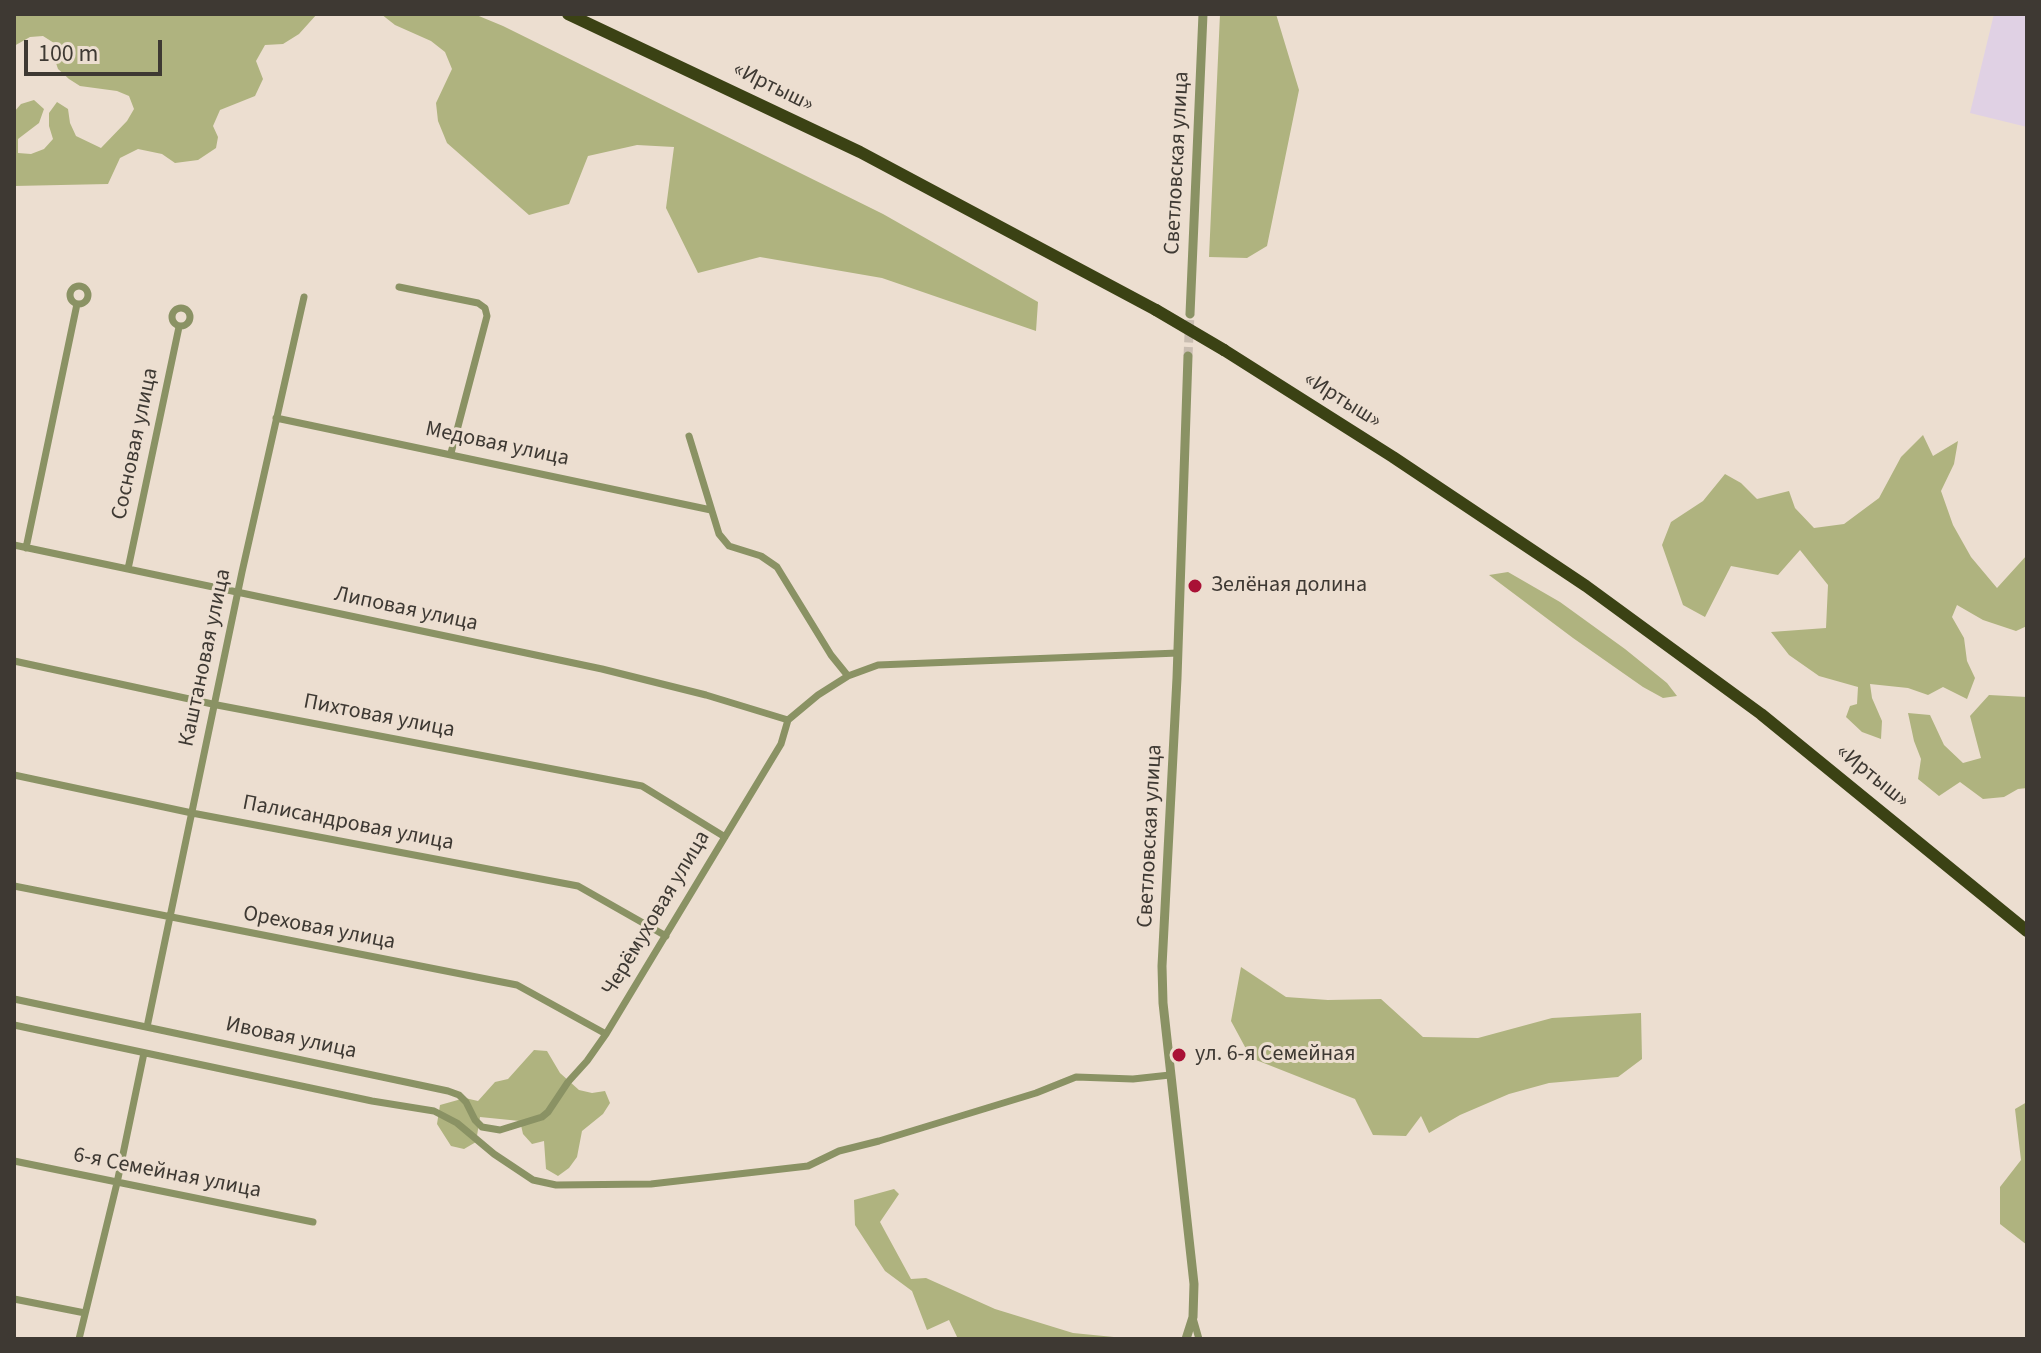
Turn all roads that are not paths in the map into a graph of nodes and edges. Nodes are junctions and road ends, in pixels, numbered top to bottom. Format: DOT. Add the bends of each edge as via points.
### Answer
graph roads {
  1 [pos="568,14"];
  2 [pos="1203,14"];
  3 [pos="399,287"];
  4 [pos="304,297"];
  5 [pos="77,304"];
  6 [pos="1190,314"];
  7 [pos="179,327"];
  8 [pos="1188,356"];
  9 [pos="276,418"];
  10 [pos="689,436"];
  11 [pos="451,453"];
  12 [pos="711,510"];
  13 [pos="14,545"];
  14 [pos="26,548"];
  15 [pos="128,569"];
  16 [pos="240,593"];
  17 [pos="1178,653"];
  18 [pos="14,661"];
  19 [pos="848,676"];
  20 [pos="217,705"];
  21 [pos="788,720"];
  22 [pos="14,775"];
  23 [pos="192,813"];
  24 [pos="725,837"];
  25 [pos="14,886"];
  26 [pos="169,918"];
  27 [pos="2027,931"];
  28 [pos="666,936"];
  29 [pos="14,999"];
  30 [pos="14,1025"];
  31 [pos="147,1027"];
  32 [pos="606,1034"];
  33 [pos="144,1053"];
  34 [pos="1170,1075"];
  35 [pos="542,1117"];
  36 [pos="14,1161"];
  37 [pos="117,1183"];
  38 [pos="313,1222"];
  39 [pos="14,1299"];
  40 [pos="85,1313"];
  41 [pos="1193,1317"];
  42 [pos="79,1339"];
  43 [pos="1186,1339"];
  44 [pos="1199,1339"];
  1 -- 27 [label="highway, «Иртыш», bridge" via="860,152 1224,350 1586,586 1761,714"];
  2 -- 6 [label="street, Светловская улица"];
  3 -- 11 [label="street" via="485,308"];
  4 -- 9 [label="street, Каштановая улица"];
  5 -- 14 [label="street"];
  7 -- 15 [label="street, Сосновая улица"];
  8 -- 17 [label="street, Светловская улица"];
  9 -- 11 [label="street, Медовая улица"];
  9 -- 16 [label="street, Каштановая улица"];
  10 -- 12 [label="street"];
  11 -- 12 [label="street, Медовая улица"];
  12 -- 19 [label="street" via="729,546 777,567"];
  13 -- 14 [label="street, Липовая улица"];
  14 -- 15 [label="street, Липовая улица"];
  15 -- 16 [label="street, Липовая улица"];
  16 -- 20 [label="street, Каштановая улица"];
  16 -- 21 [label="street, Липовая улица" via="602,669"];
  17 -- 19 [label="street" via="878,665"];
  17 -- 34 [label="street, Светловская улица" via="1162,966"];
  18 -- 20 [label="street, Пихтовая улица"];
  19 -- 21 [label="street"];
  20 -- 23 [label="street, Каштановая улица"];
  20 -- 24 [label="street, Пихтовая улица" via="642,786"];
  21 -- 24 [label="street, Черёмуховая улица" via="781,744"];
  22 -- 23 [label="street, Палисандровая улица"];
  23 -- 26 [label="street, Каштановая улица"];
  23 -- 28 [label="street, Палисандровая улица" via="578,886"];
  24 -- 28 [label="street, Черёмуховая улица"];
  25 -- 26 [label="street, Ореховая улица"];
  26 -- 31 [label="street, Каштановая улица"];
  26 -- 32 [label="street, Ореховая улица" via="517,985"];
  28 -- 32 [label="street, Черёмуховая улица"];
  29 -- 31 [label="street, Ивовая улица"];
  30 -- 33 [label="street, Ивовая улица"];
  31 -- 35 [label="street, Ивовая улица" via="448,1091 459,1095 482,1127 491,1130"];
  32 -- 35 [label="street, Черёмуховая улица"];
  33 -- 34 [label="street, Ивовая улица" via="434,1111 542,1184 651,1184 808,1166 839,1151 1076,1077"];
  33 -- 37 [label="street"];
  34 -- 41 [label="street, Светловская улица" via="1194,1284"];
  36 -- 37 [label="street, 6-я Семейная улица"];
  37 -- 38 [label="street, 6-я Семейная улица"];
  37 -- 40 [label="street"];
  39 -- 40 [label="street"];
  40 -- 42 [label="street"];
  41 -- 43 [label="street, Светловская улица"];
  41 -- 44 [label="street"];
}
